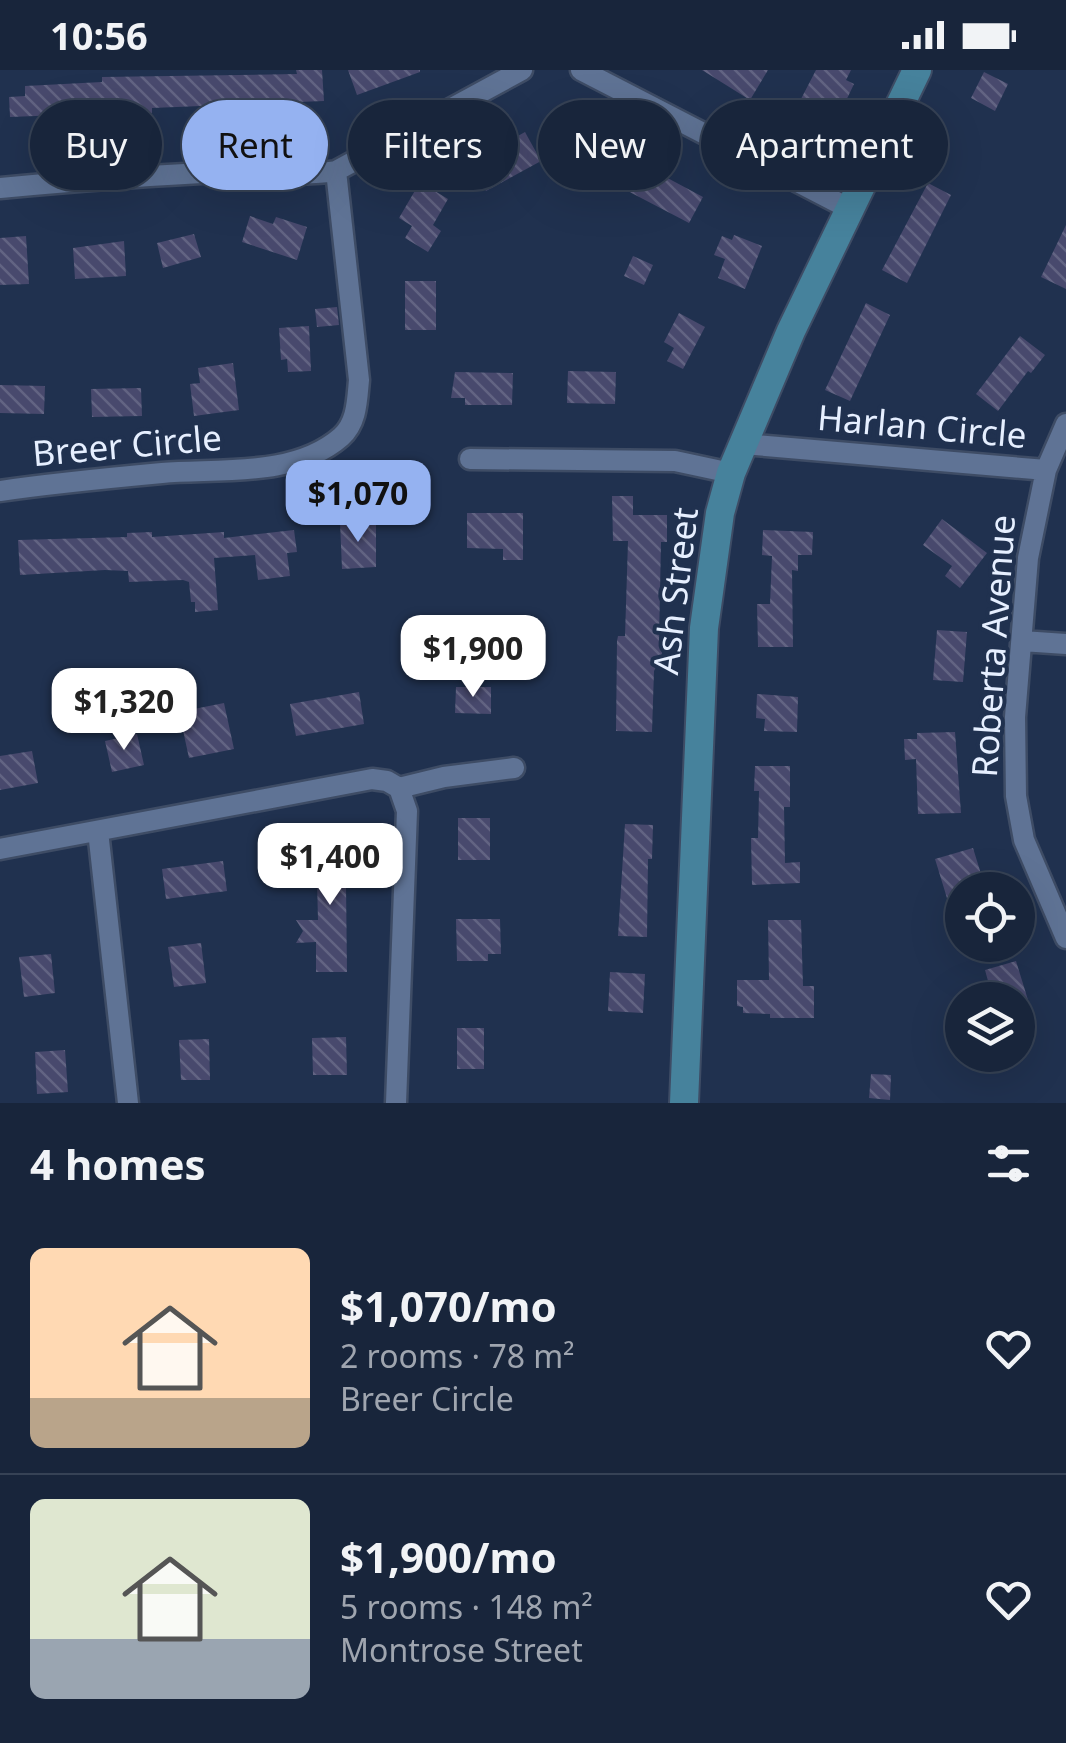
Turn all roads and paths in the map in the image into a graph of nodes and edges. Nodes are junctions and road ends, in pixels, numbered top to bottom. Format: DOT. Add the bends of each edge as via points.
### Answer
graph roads {
  1 [pos="522,70"];
  2 [pos="581,70"];
  3 [pos="917,70"];
  4 [pos="336,172"];
  5 [pos="0,188"];
  6 [pos="848,208"];
  7 [pos="1066,424"];
  8 [pos="743,444"];
  9 [pos="470,459"];
  10 [pos="1046,470"];
  11 [pos="732,473"];
  12 [pos="0,490"];
  13 [pos="1022,642"];
  14 [pos="1066,644"];
  15 [pos="514,768"];
  16 [pos="399,788"];
  17 [pos="98,831"];
  18 [pos="0,850"];
  19 [pos="1066,938"];
  20 [pos="128,1103"];
  21 [pos="396,1103"];
  22 [pos="684,1103"];
  1 -- 4 [label="street"];
  2 -- 6 [label="street"];
  3 -- 6 [label="street, Ash Street"];
  4 -- 5 [label="street"];
  4 -- 12 [label="street, Breer Circle" via="360,380 356,412 341,437 277,464"];
  6 -- 8 [label="street, Ash Street"];
  7 -- 10 [label="street, Harlan Circle"];
  8 -- 10 [label="street, Harlan Circle"];
  8 -- 11 [label="street, Ash Street"];
  9 -- 11 [label="street" via="675,462"];
  10 -- 13 [label="street, Roberta Avenue" via="1028,558"];
  11 -- 22 [label="street, Ash Street" via="714,540 704,628"];
  13 -- 14 [label="street"];
  13 -- 19 [label="street, Roberta Avenue" via="1014,752 1018,817"];
  15 -- 16 [label="street"];
  16 -- 17 [label="street" via="372,779"];
  16 -- 21 [label="street" via="407,811"];
  17 -- 18 [label="street"];
  17 -- 20 [label="street"];
}
